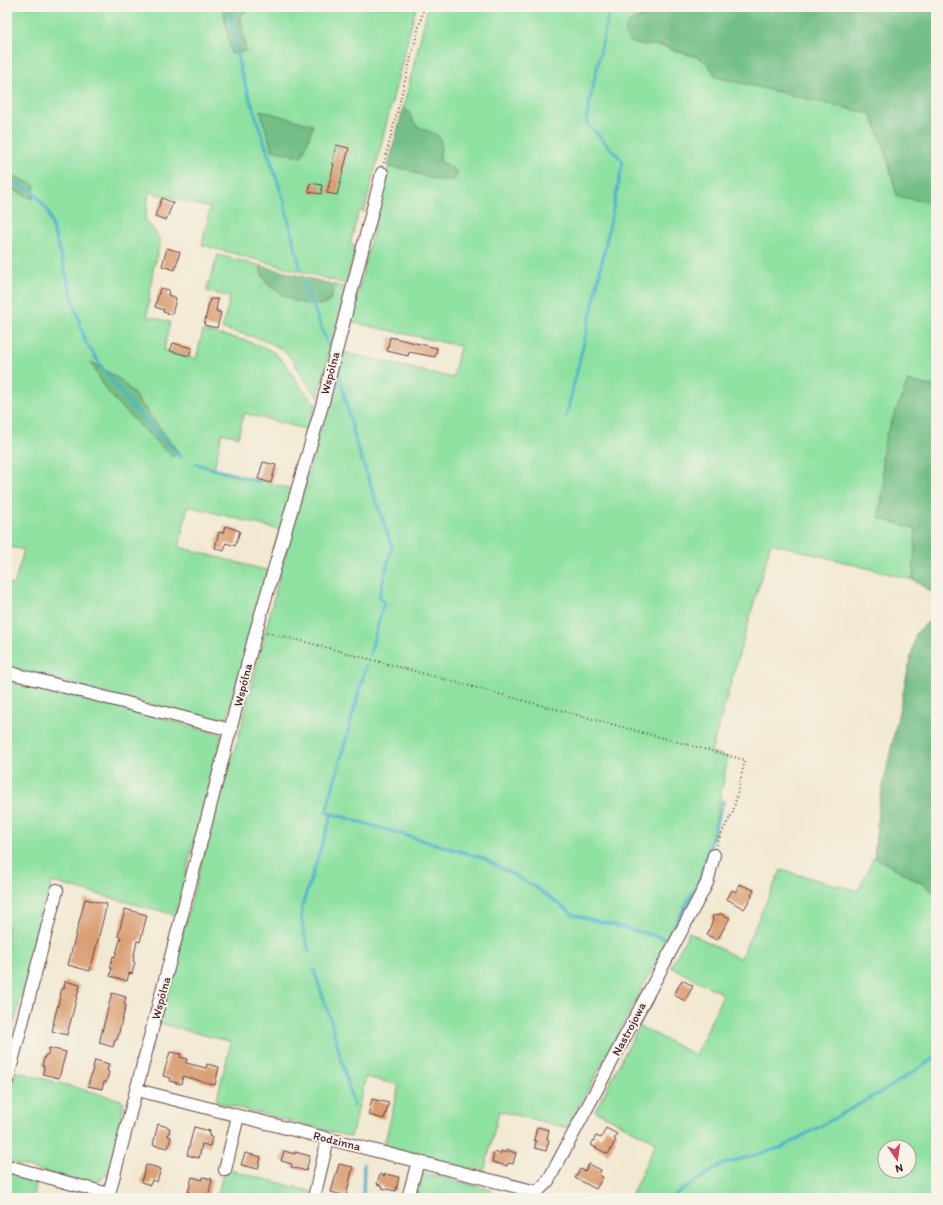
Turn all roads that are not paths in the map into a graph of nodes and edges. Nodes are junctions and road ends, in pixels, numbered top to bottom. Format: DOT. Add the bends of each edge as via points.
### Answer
graph roads {
  1 [pos="382,172"];
  2 [pos="7,672"];
  3 [pos="231,730"];
  4 [pos="714,855"];
  5 [pos="57,890"];
  6 [pos="7,1081"];
  7 [pos="137,1090"];
  8 [pos="238,1116"];
  9 [pos="328,1139"];
  10 [pos="418,1161"];
  11 [pos="7,1166"];
  12 [pos="225,1170"];
  13 [pos="315,1193"];
  14 [pos="538,1195"];
  15 [pos="108,1196"];
  16 [pos="408,1198"];
  1 -- 3 [label="street, Wspólna" via="323,402 256,631"];
  2 -- 3 [label="street"];
  3 -- 7 [label="street, Wspólna"];
  4 -- 14 [label="street, Nastrojowa" via="708,883 548,1181"];
  5 -- 6 [label="street"];
  7 -- 8 [label="street, Rodzinna"];
  7 -- 15 [label="street, Wspólna"];
  8 -- 9 [label="street, Rodzinna"];
  8 -- 12 [label="street"];
  9 -- 10 [label="street, Rodzinna"];
  9 -- 13 [label="street"];
  10 -- 14 [label="street, Rodzinna"];
  10 -- 16 [label="street"];
  11 -- 15 [label="street"];
}
